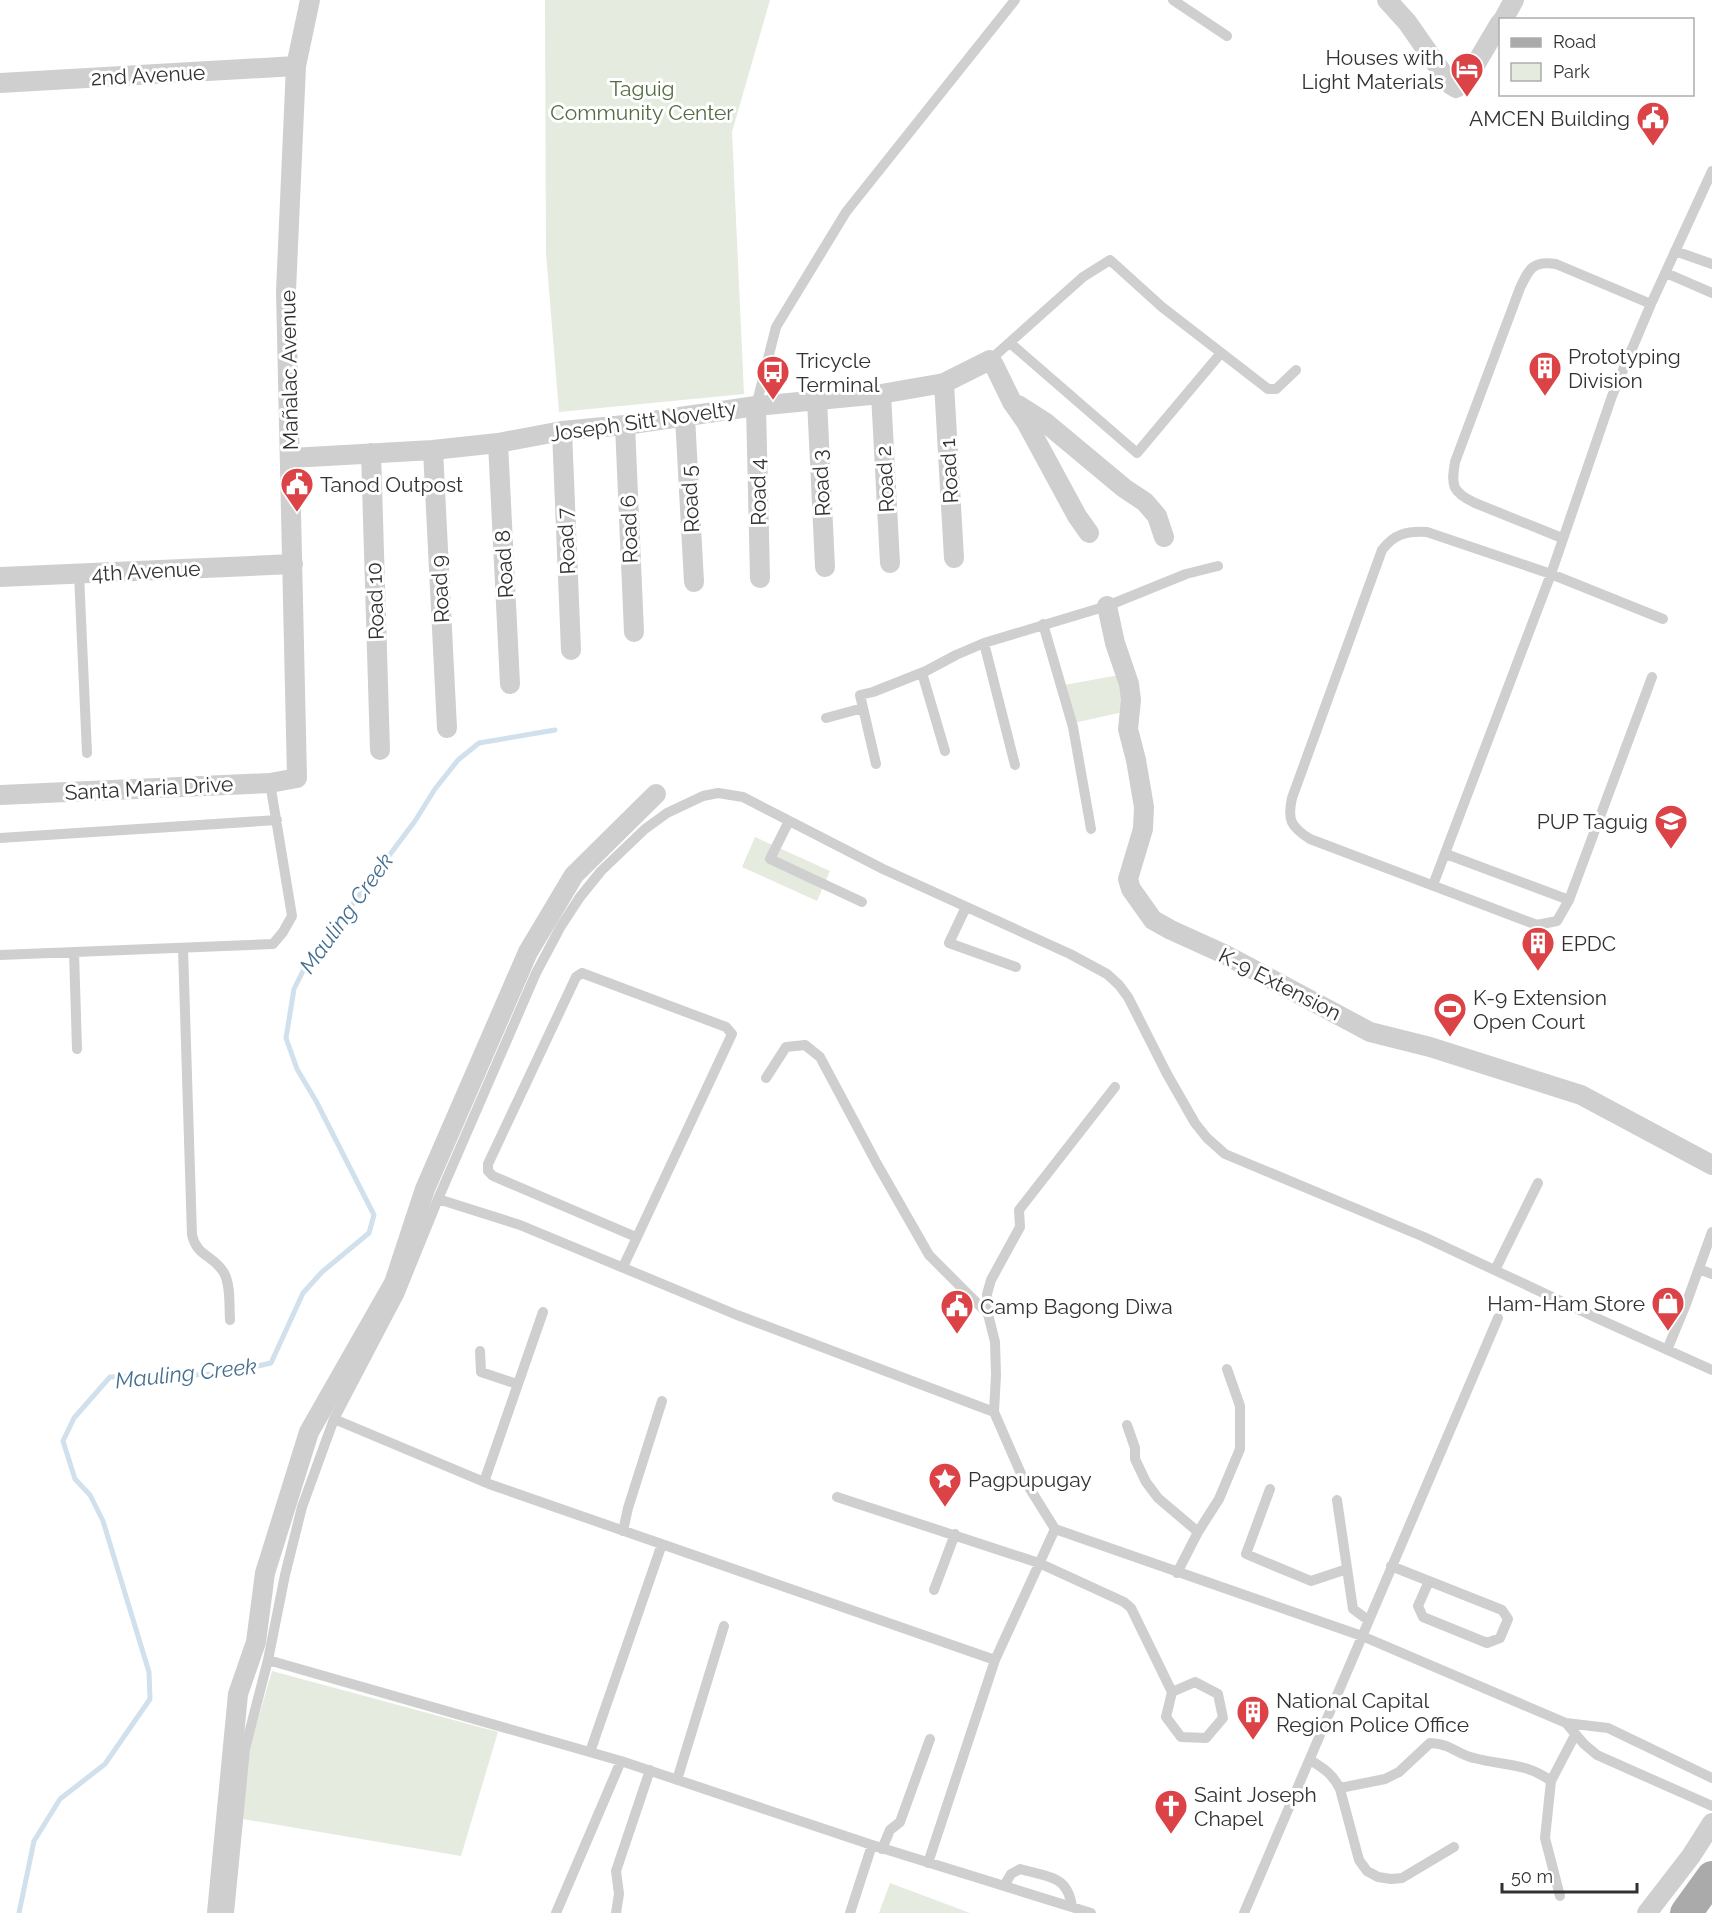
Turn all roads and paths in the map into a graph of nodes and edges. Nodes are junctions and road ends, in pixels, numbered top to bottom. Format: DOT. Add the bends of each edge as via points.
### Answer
graph roads {
  1 [pos="310,0"];
  2 [pos="1015,0"];
  3 [pos="1173,0"];
  4 [pos="1386,0"];
  5 [pos="1514,0"];
  6 [pos="1504,18"];
  7 [pos="1499,26"];
  8 [pos="1227,36"];
  9 [pos="296,66"];
  10 [pos="0,83"];
  11 [pos="1712,171"];
  12 [pos="1675,251"];
  13 [pos="1712,264"];
  14 [pos="1666,273"];
  15 [pos="1712,293"];
  16 [pos="1651,304"];
  17 [pos="1010,343"];
  18 [pos="1221,353"];
  19 [pos="990,360"];
  20 [pos="1296,370"];
  21 [pos="944,383"];
  22 [pos="880,394"];
  23 [pos="817,400"];
  24 [pos="1012,402"];
  25 [pos="756,406"];
  26 [pos="685,417"];
  27 [pos="625,425"];
  28 [pos="562,431"];
  29 [pos="498,443"];
  30 [pos="433,450"];
  31 [pos="371,453"];
  32 [pos="291,458"];
  33 [pos="1089,533"];
  34 [pos="1164,537"];
  35 [pos="1562,538"];
  36 [pos="954,558"];
  37 [pos="890,563"];
  38 [pos="293,564"];
  39 [pos="1218,566"];
  40 [pos="825,567"];
  41 [pos="79,574"];
  42 [pos="1551,574"];
  43 [pos="0,577"];
  44 [pos="760,578"];
  45 [pos="694,582"];
  46 [pos="1107,606"];
  47 [pos="1663,619"];
  48 [pos="1043,624"];
  49 [pos="634,632"];
  50 [pos="984,643"];
  51 [pos="571,650"];
  52 [pos="922,673"];
  53 [pos="1652,677"];
  54 [pos="510,684"];
  55 [pos="863,708"];
  56 [pos="826,718"];
  57 [pos="447,728"];
  58 [pos="380,750"];
  59 [pos="945,751"];
  60 [pos="87,753"];
  61 [pos="876,764"];
  62 [pos="1016,765"];
  63 [pos="297,778"];
  64 [pos="270,783"];
  65 [pos="656,794"];
  66 [pos="0,795"];
  67 [pos="277,820"];
  68 [pos="789,821"];
  69 [pos="1091,829"];
  70 [pos="0,838"];
  71 [pos="1446,854"];
  72 [pos="1433,885"];
  73 [pos="1569,900"];
  74 [pos="862,902"];
  75 [pos="966,906"];
  76 [pos="183,948"];
  77 [pos="74,952"];
  78 [pos="0,955"];
  79 [pos="1016,967"];
  80 [pos="77,1050"];
  81 [pos="766,1078"];
  82 [pos="1115,1087"];
  83 [pos="1712,1166"];
  84 [pos="1538,1183"];
  85 [pos="438,1199"];
  86 [pos="1712,1232"];
  87 [pos="636,1237"];
  88 [pos="623,1267"];
  89 [pos="1699,1269"];
  90 [pos="1495,1270"];
  91 [pos="1712,1274"];
  92 [pos="543,1312"];
  93 [pos="988,1314"];
  94 [pos="1498,1318"];
  95 [pos="230,1320"];
  96 [pos="1667,1350"];
  97 [pos="480,1351"];
  98 [pos="1227,1369"];
  99 [pos="1712,1370"];
  100 [pos="518,1384"];
  101 [pos="662,1401"];
  102 [pos="994,1412"];
  103 [pos="334,1419"];
  104 [pos="1127,1425"];
  105 [pos="484,1482"];
  106 [pos="1270,1489"];
  107 [pos="837,1497"];
  108 [pos="1337,1500"];
  109 [pos="1055,1529"];
  110 [pos="623,1531"];
  111 [pos="1198,1532"];
  112 [pos="955,1534"];
  113 [pos="662,1544"];
  114 [pos="1039,1563"];
  115 [pos="1391,1566"];
  116 [pos="1347,1569"];
  117 [pos="1177,1573"];
  118 [pos="1429,1581"];
  119 [pos="934,1590"];
  120 [pos="1368,1620"];
  121 [pos="724,1626"];
  122 [pos="1362,1635"];
  123 [pos="268,1660"];
  124 [pos="995,1660"];
  125 [pos="1172,1692"];
  126 [pos="1566,1723"];
  127 [pos="1575,1735"];
  128 [pos="930,1739"];
  129 [pos="590,1752"];
  130 [pos="1310,1760"];
  131 [pos="621,1761"];
  132 [pos="650,1770"];
  133 [pos="1712,1778"];
  134 [pos="676,1780"];
  135 [pos="1551,1781"];
  136 [pos="1340,1788"];
  137 [pos="1712,1806"];
  138 [pos="1712,1823"];
  139 [pos="877,1847"];
  140 [pos="1454,1847"];
  141 [pos="928,1863"];
  142 [pos="1712,1878"];
  143 [pos="1004,1886"];
  144 [pos="1560,1896"];
  145 [pos="1072,1907"];
  146 [pos="217,1913"];
  147 [pos="229,1913"];
  148 [pos="556,1913"];
  149 [pos="616,1913"];
  150 [pos="850,1913"];
  151 [pos="1091,1913"];
  152 [pos="1244,1913"];
  153 [pos="1647,1913"];
  154 [pos="1686,1913"];
  1 -- 9 [label="street, Mañalac Avenue"];
  2 -- 25 [label="lane" via="846,212 776,327"];
  3 -- 8 [label="lane"];
  4 -- 7 [label="street" via="1456,88 1465,82"];
  5 -- 6 [label="street"];
  9 -- 10 [label="street, 2nd Avenue"];
  9 -- 32 [label="street, Mañalac Avenue" via="286,291"];
  11 -- 12 [label="lane"];
  12 -- 13 [label="lane"];
  12 -- 14 [label="lane"];
  14 -- 15 [label="lane"];
  14 -- 16 [label="lane"];
  16 -- 35 [label="lane" via="1612,396"];
  16 -- 35 [label="lane" via="1547,262 1533,266 1520,288 1455,462 1454,490 1462,497"];
  17 -- 18 [label="lane" via="1083,277 1110,260"];
  17 -- 18 [label="lane" via="1137,453"];
  17 -- 19 [label="lane"];
  18 -- 20 [label="lane" via="1268,389 1276,389"];
  19 -- 21 [label="street, Joseph Sitt Novelty"];
  19 -- 24 [label="street"];
  21 -- 22 [label="street, Joseph Sitt Novelty"];
  21 -- 36 [label="street, Road 1"];
  22 -- 23 [label="street, Joseph Sitt Novelty"];
  22 -- 37 [label="street, Road 2"];
  23 -- 25 [label="street, Joseph Sitt Novelty"];
  23 -- 40 [label="street, Road 3"];
  24 -- 33 [label="street"];
  24 -- 34 [label="street" via="1046,423 1145,502 1157,516"];
  25 -- 26 [label="street, Joseph Sitt Novelty"];
  25 -- 44 [label="street, Road 4"];
  26 -- 27 [label="street, Joseph Sitt Novelty"];
  26 -- 45 [label="street, Road 5"];
  27 -- 28 [label="street, Joseph Sitt Novelty"];
  27 -- 49 [label="street, Road 6"];
  28 -- 29 [label="street, Joseph Sitt Novelty"];
  28 -- 51 [label="street, Road 7"];
  29 -- 30 [label="street, Joseph Sitt Novelty"];
  29 -- 54 [label="street, Road 8"];
  30 -- 31 [label="street, Joseph Sitt Novelty"];
  30 -- 57 [label="street, Road 9"];
  31 -- 32 [label="street, Joseph Sitt Novelty"];
  31 -- 58 [label="street, Road 10"];
  32 -- 38 [label="street, Mañalac Avenue"];
  35 -- 42 [label="lane"];
  38 -- 41 [label="street, 4th Avenue"];
  38 -- 63 [label="street, Mañalac Avenue"];
  39 -- 46 [label="lane" via="1186,573"];
  41 -- 43 [label="street, 4th Avenue"];
  41 -- 60 [label="lane"];
  42 -- 47 [label="lane"];
  42 -- 71 [label="lane"];
  42 -- 72 [label="lane" via="1426,532 1400,534 1382,550 1289,811 1291,823 1310,838"];
  46 -- 48 [label="lane"];
  46 -- 83 [label="street, K-9 Extension" via="1129,684 1128,729 1144,807 1143,829 1128,879 1153,920 1370,1032 1581,1095"];
  48 -- 50 [label="lane"];
  48 -- 69 [label="lane" via="1073,727"];
  50 -- 52 [label="lane"];
  50 -- 62 [label="lane"];
  52 -- 55 [label="lane" via="860,695"];
  52 -- 59 [label="lane"];
  53 -- 73 [label="lane"];
  55 -- 56 [label="lane"];
  55 -- 61 [label="lane"];
  63 -- 64 [label="street, Santa Maria Drive"];
  64 -- 66 [label="street, Santa Maria Drive"];
  64 -- 67 [label="lane"];
  65 -- 146 [label="street" via="574,875 528,952 425,1189 394,1282 309,1432 265,1573 256,1642 238,1694"];
  67 -- 70 [label="lane"];
  67 -- 76 [label="lane" via="292,916 283,932 273,944"];
  68 -- 74 [label="lane" via="770,859"];
  68 -- 75 [label="lane"];
  68 -- 85 [label="lane" via="742,797 718,793 703,796 667,813 645,829 601,871 561,926 536,973"];
  71 -- 72 [label="lane"];
  71 -- 73 [label="lane"];
  72 -- 73 [label="lane" via="1537,925 1557,921"];
  75 -- 79 [label="lane" via="949,943"];
  75 -- 90 [label="lane" via="1070,954 1119,985 1195,1123 1225,1154"];
  76 -- 77 [label="lane"];
  76 -- 95 [label="lane" via="192,1234 194,1246 226,1276"];
  77 -- 78 [label="lane"];
  77 -- 80 [label="lane"];
  81 -- 93 [label="lane" via="786,1047 805,1046 820,1057 929,1255"];
  82 -- 93 [label="lane" via="1019,1210 1020,1227 987,1294"];
  84 -- 90 [label="lane"];
  85 -- 88 [label="lane" via="520,1225"];
  85 -- 103 [label="lane" via="399,1295"];
  86 -- 89 [label="lane"];
  87 -- 87 [label="lane" via="488,1171 576,977 582,973 726,1027 732,1034"];
  87 -- 88 [label="lane"];
  88 -- 102 [label="lane" via="736,1315"];
  89 -- 91 [label="lane"];
  89 -- 96 [label="lane"];
  90 -- 96 [label="lane"];
  92 -- 100 [label="lane"];
  93 -- 102 [label="lane" via="995,1342"];
  94 -- 115 [label="lane"];
  96 -- 99 [label="lane"];
  97 -- 100 [label="lane" via="481,1372"];
  98 -- 111 [label="lane" via="1240,1406 1240,1449 1219,1499"];
  100 -- 105 [label="lane"];
  101 -- 110 [label="lane"];
  102 -- 109 [label="lane" via="1022,1476"];
  103 -- 105 [label="lane"];
  103 -- 123 [label="lane" via="302,1508"];
  104 -- 111 [label="lane" via="1135,1460 1146,1482 1158,1498"];
  105 -- 110 [label="lane"];
  106 -- 116 [label="lane" via="1246,1554 1311,1581"];
  107 -- 112 [label="lane"];
  108 -- 116 [label="lane"];
  109 -- 114 [label="lane"];
  109 -- 117 [label="lane"];
  110 -- 113 [label="lane"];
  111 -- 117 [label="lane"];
  112 -- 114 [label="lane"];
  112 -- 119 [label="lane"];
  113 -- 124 [label="lane"];
  113 -- 129 [label="lane"];
  114 -- 124 [label="lane"];
  114 -- 125 [label="lane" via="1131,1608"];
  115 -- 118 [label="lane"];
  115 -- 120 [label="lane"];
  116 -- 120 [label="lane" via="1353,1609"];
  117 -- 122 [label="lane"];
  118 -- 118 [label="lane" via="1418,1606 1423,1617 1487,1642 1500,1638 1508,1619 1502,1610"];
  120 -- 122 [label="lane"];
  121 -- 134 [label="lane"];
  122 -- 126 [label="lane"];
  122 -- 130 [label="lane"];
  123 -- 129 [label="lane"];
  123 -- 147 [label="lane" via="245,1749"];
  124 -- 141 [label="lane"];
  125 -- 125 [label="lane" via="1195,1682 1218,1694 1222,1718 1206,1738 1181,1737 1166,1717"];
  126 -- 127 [label="lane"];
  126 -- 133 [label="lane" via="1608,1728"];
  127 -- 135 [label="lane"];
  127 -- 137 [label="lane" via="1597,1755"];
  128 -- 139 [label="lane" via="900,1822"];
  129 -- 131 [label="lane"];
  130 -- 136 [label="lane" via="1325,1768"];
  130 -- 152 [label="lane"];
  131 -- 132 [label="lane"];
  131 -- 148 [label="lane"];
  132 -- 134 [label="lane"];
  132 -- 149 [label="lane" via="616,1871"];
  134 -- 139 [label="lane"];
  135 -- 136 [label="lane" via="1516,1764 1473,1758 1444,1743 1430,1743 1399,1772 1385,1779"];
  135 -- 144 [label="lane" via="1545,1838"];
  136 -- 140 [label="lane" via="1359,1860 1367,1871 1385,1878 1402,1878"];
  138 -- 153 [label="street"];
  139 -- 141 [label="lane"];
  139 -- 150 [label="lane"];
  141 -- 143 [label="lane"];
  142 -- 154 [label="main road"];
  143 -- 145 [label="lane"];
  143 -- 145 [label="lane" via="1011,1874 1020,1869 1062,1882 1070,1893"];
  145 -- 151 [label="lane"];
}
